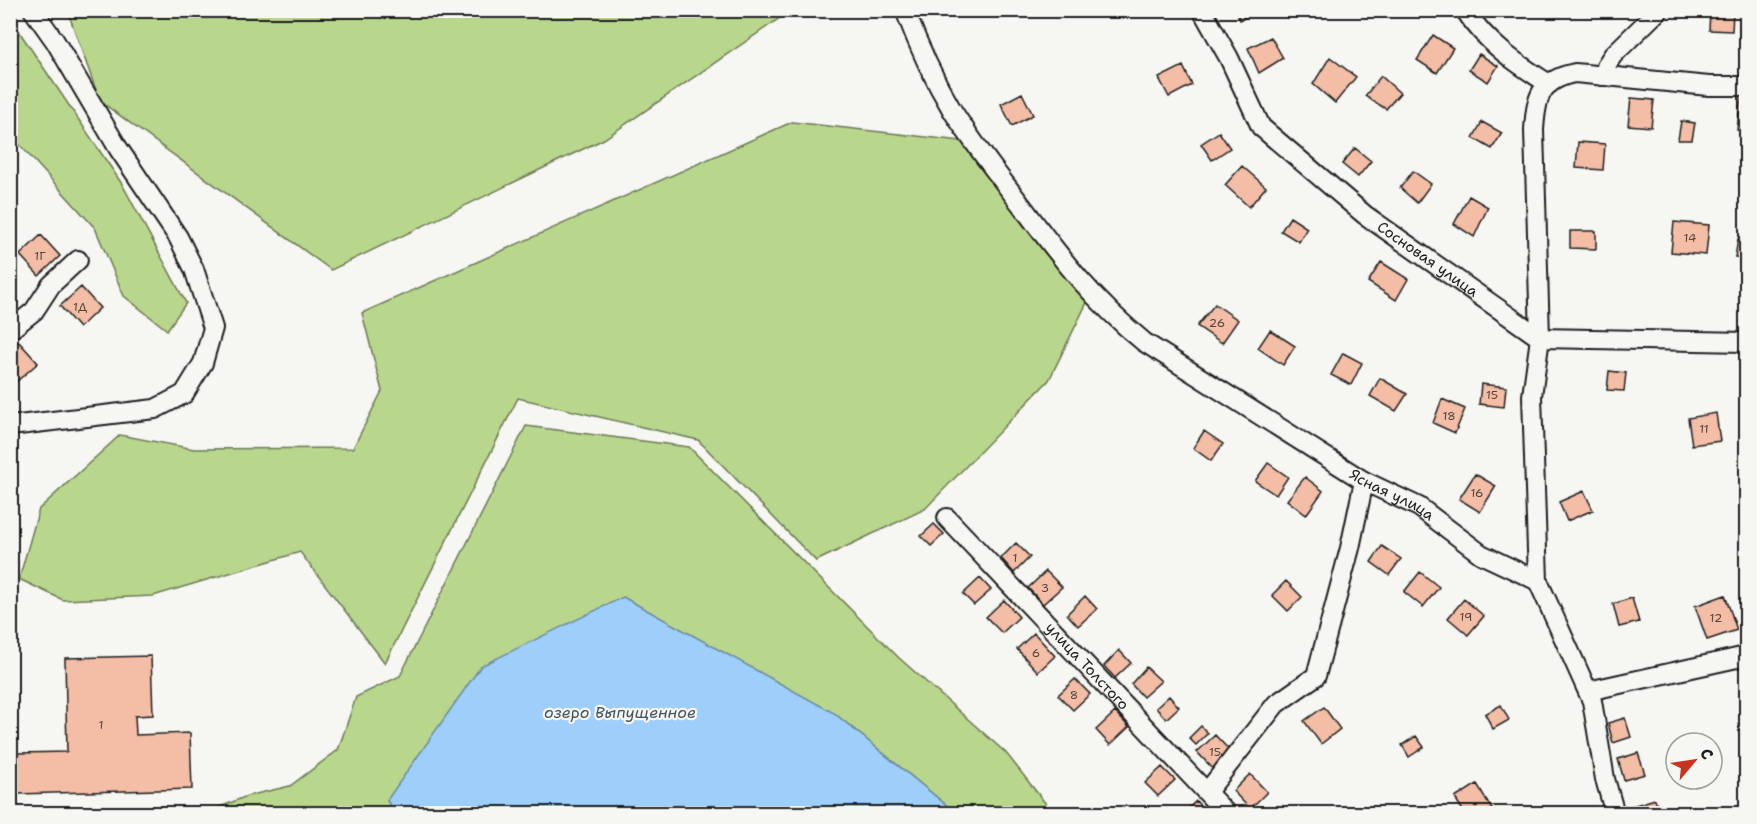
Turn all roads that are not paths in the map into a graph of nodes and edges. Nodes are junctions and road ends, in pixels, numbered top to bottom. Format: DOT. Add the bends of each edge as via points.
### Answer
graph roads {
  1 [pos="33,10"];
  2 [pos="905,10"];
  3 [pos="1202,10"];
  4 [pos="1465,10"];
  5 [pos="1659,10"];
  6 [pos="1603,76"];
  7 [pos="1549,84"];
  8 [pos="1746,86"];
  9 [pos="78,260"];
  10 [pos="10,330"];
  11 [pos="1540,338"];
  12 [pos="1746,342"];
  13 [pos="10,426"];
  14 [pos="1364,481"];
  15 [pos="947,518"];
  16 [pos="1538,581"];
  17 [pos="1746,656"];
  18 [pos="1588,691"];
  19 [pos="1208,792"];
  20 [pos="1227,813"];
  21 [pos="1616,813"];
  1 -- 13 [label="street" via="178,237 194,269 213,328 203,363 184,394 155,409"];
  2 -- 14 [label="street, Ясная улица" via="935,79 969,136 1092,296 1144,342"];
  3 -- 11 [label="street, Сосновая улица" via="1261,127 1365,215"];
  4 -- 7 [label="street" via="1499,50"];
  5 -- 6 [label="street" via="1612,55"];
  6 -- 7 [label="street" via="1575,73"];
  6 -- 8 [label="street"];
  7 -- 11 [label="street" via="1535,105 1534,130"];
  9 -- 10 [label="street" via="51,285 34,311"];
  11 -- 12 [label="street"];
  11 -- 16 [label="street" via="1532,396"];
  14 -- 16 [label="street, Ясная улица" via="1419,507 1481,554"];
  14 -- 19 [label="street" via="1316,676 1276,704"];
  15 -- 19 [label="street, улица Толстого"];
  16 -- 18 [label="street"];
  17 -- 18 [label="street"];
  18 -- 21 [label="street" via="1605,779"];
  19 -- 20 [label="street, улица Толстого"];
}
